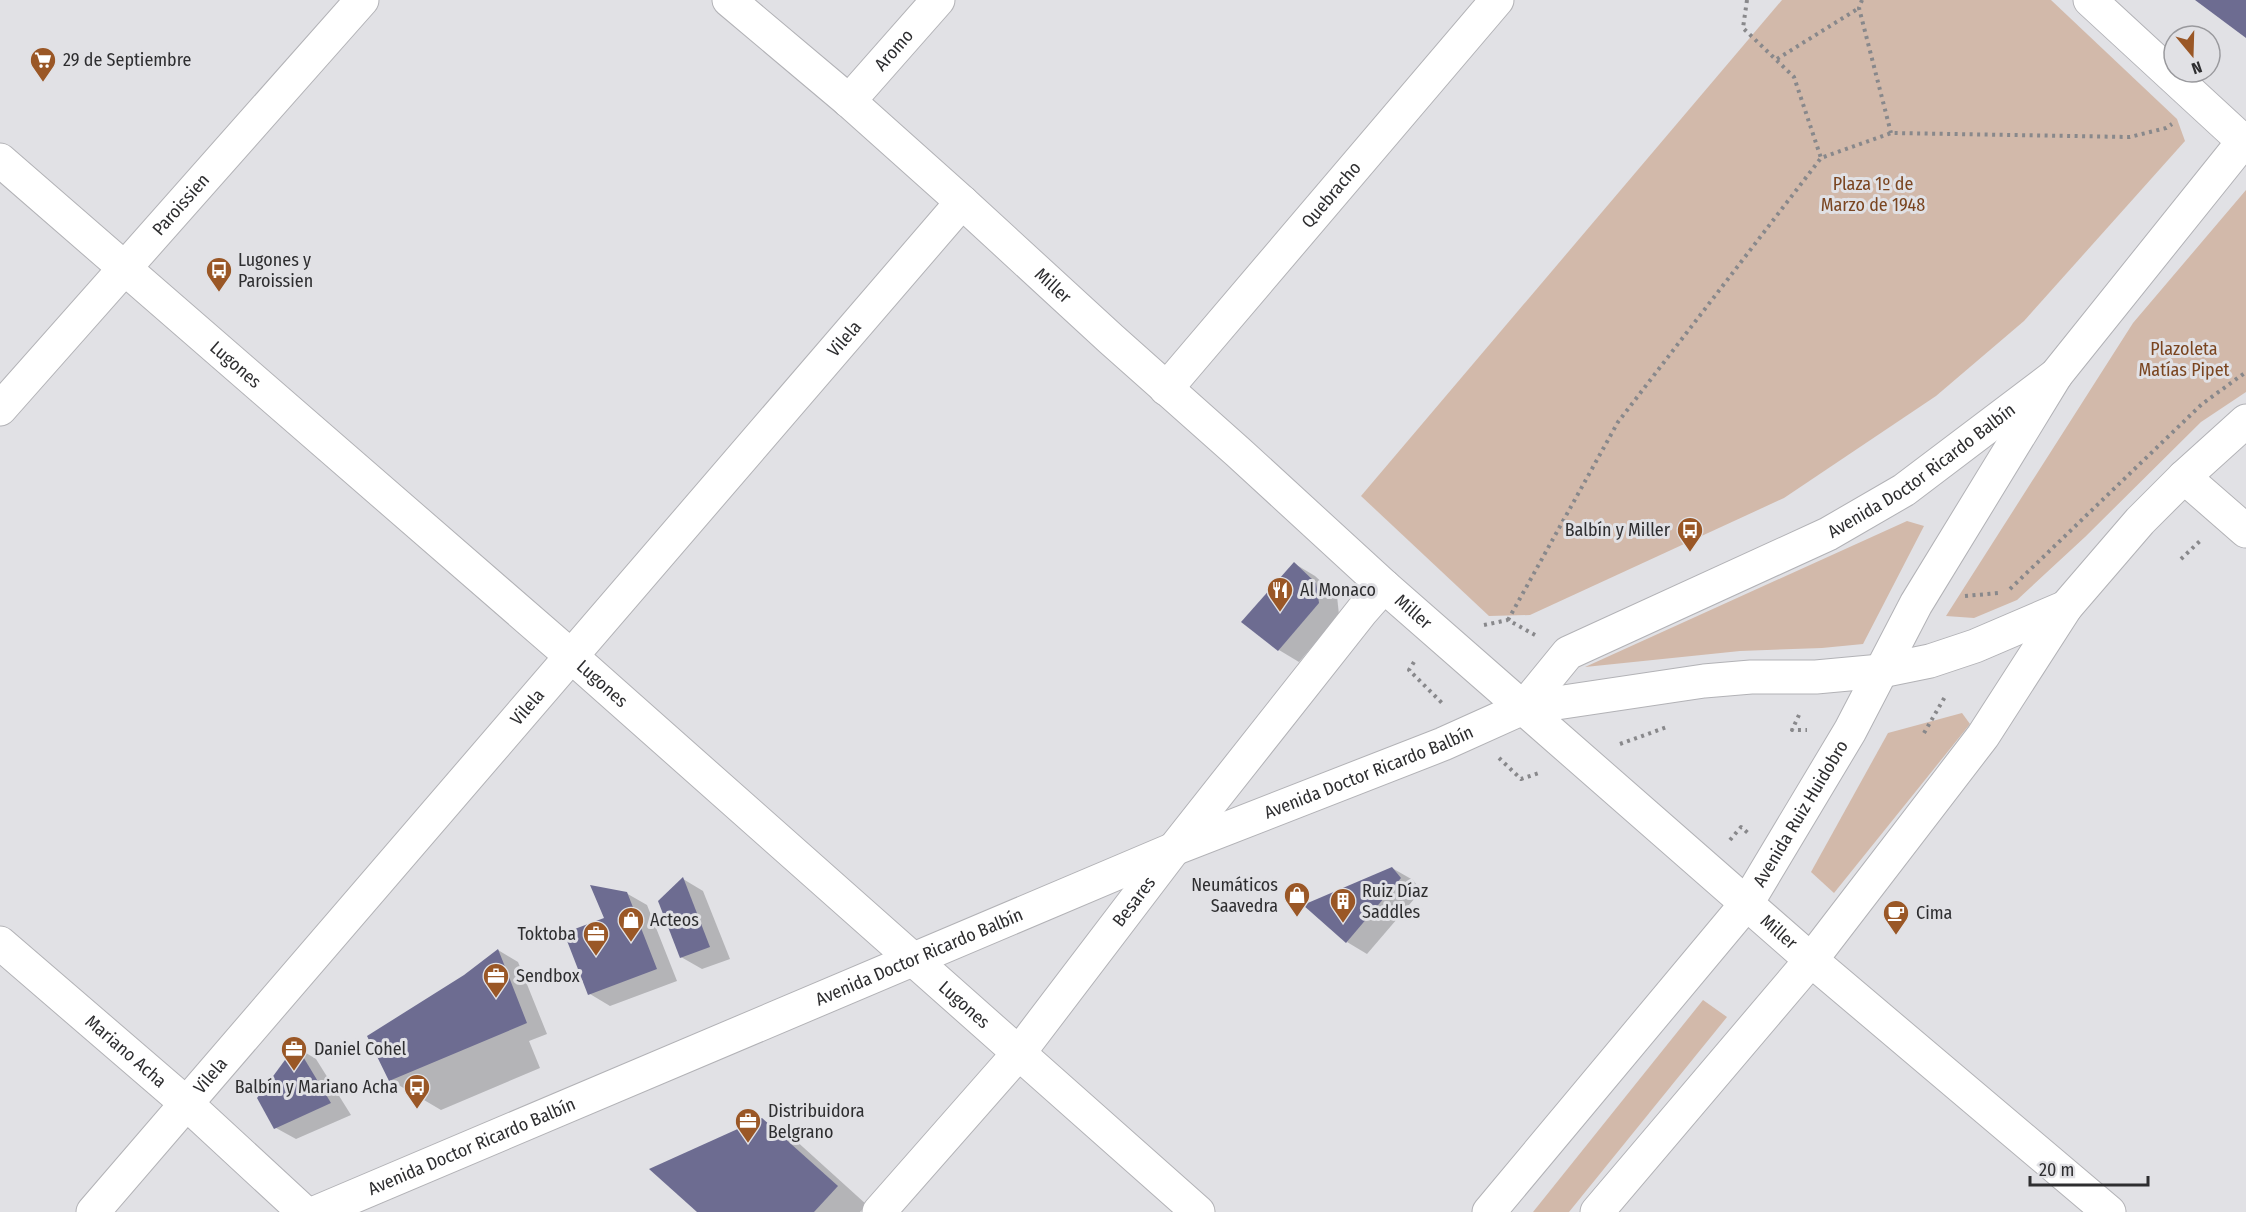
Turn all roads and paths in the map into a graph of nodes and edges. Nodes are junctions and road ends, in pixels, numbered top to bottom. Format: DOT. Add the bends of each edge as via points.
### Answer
graph roads {
  1 [pos="362,0"];
  2 [pos="729,0"];
  3 [pos="938,0"];
  4 [pos="1497,0"];
  5 [pos="1748,0"];
  6 [pos="1862,0"];
  7 [pos="2090,0"];
  8 [pos="1859,8"];
  9 [pos="1777,59"];
  10 [pos="2197,99"];
  11 [pos="849,102"];
  12 [pos="1891,133"];
  13 [pos="2245,140"];
  14 [pos="1821,158"];
  15 [pos="0,160"];
  16 [pos="962,202"];
  17 [pos="125,269"];
  18 [pos="2246,372"];
  19 [pos="2056,375"];
  20 [pos="1166,389"];
  21 [pos="0,409"];
  22 [pos="2246,422"];
  23 [pos="2184,477"];
  24 [pos="2246,531"];
  25 [pos="1384,586"];
  26 [pos="1957,597"];
  27 [pos="2066,607"];
  28 [pos="1508,620"];
  29 [pos="571,656"];
  30 [pos="1881,671"];
  31 [pos="1523,708"];
  32 [pos="1174,849"];
  33 [pos="1747,903"];
  34 [pos="0,943"];
  35 [pos="913,959"];
  36 [pos="1811,960"];
  37 [pos="1017,1054"];
  38 [pos="187,1104"];
  39 [pos="93,1212"];
  40 [pos="304,1212"];
  41 [pos="317,1212"];
  42 [pos="879,1212"];
  43 [pos="1198,1212"];
  44 [pos="1489,1212"];
  45 [pos="1597,1212"];
  46 [pos="2109,1212"];
  1 -- 17 [label="street, Paroissien"];
  2 -- 11 [label="street, Miller"];
  3 -- 11 [label="street, Aromo"];
  4 -- 20 [label="street, Quebracho"];
  5 -- 9 [label="path" via="1743,27"];
  6 -- 8 [label="path"];
  7 -- 10 [label="street"];
  8 -- 9 [label="path"];
  8 -- 12 [label="path"];
  9 -- 14 [label="path" via="1794,77"];
  10 -- 12 [label="path" via="2166,128 2130,137"];
  10 -- 13 [label="street"];
  11 -- 16 [label="street, Miller"];
  12 -- 14 [label="path"];
  13 -- 19 [label="street, Avenida Doctor Ricardo Balbín"];
  14 -- 28 [label="path" via="1618,422"];
  15 -- 17 [label="street, Lugones"];
  16 -- 20 [label="street, Miller"];
  16 -- 29 [label="street, Vilela"];
  17 -- 21 [label="street, Paroissien"];
  17 -- 29 [label="street, Lugones"];
  18 -- 26 [label="path" via="2202,404 2006,593"];
  19 -- 30 [label="street, Avenida Ruiz Huidobro" via="1916,604"];
  19 -- 31 [label="street, Avenida Doctor Ricardo Balbín" via="1904,490 1828,534 1568,653"];
  20 -- 25 [label="street, Miller"];
  22 -- 23 [label="street"];
  23 -- 24 [label="street"];
  23 -- 27 [label="street" via="2140,521"];
  25 -- 31 [label="street, Miller"];
  25 -- 32 [label="street, Besares"];
  27 -- 30 [label="street, Avenida Doctor Ricardo Balbín" via="1975,646"];
  27 -- 36 [label="street" via="1983,736"];
  29 -- 35 [label="street, Lugones"];
  29 -- 38 [label="street, Vilela"];
  30 -- 31 [label="street, Avenida Doctor Ricardo Balbín" via="1704,681"];
  30 -- 33 [label="street, Avenida Ruiz Huidobro" via="1850,731"];
  31 -- 32 [label="street, Avenida Doctor Ricardo Balbín" via="1443,744"];
  31 -- 33 [label="street, Miller"];
  32 -- 35 [label="street, Avenida Doctor Ricardo Balbín"];
  32 -- 37 [label="street, Besares"];
  33 -- 36 [label="street, Miller"];
  33 -- 44 [label="street, Avenida Ruiz Huidobro"];
  34 -- 38 [label="street, Mariano Acha"];
  35 -- 37 [label="street, Lugones"];
  35 -- 41 [label="street, Avenida Doctor Ricardo Balbín"];
  36 -- 45 [label="street"];
  36 -- 46 [label="street, Miller"];
  37 -- 42 [label="street, Besares"];
  37 -- 43 [label="street, Lugones"];
  38 -- 39 [label="street, Vilela"];
  38 -- 40 [label="street, Mariano Acha"];
}
